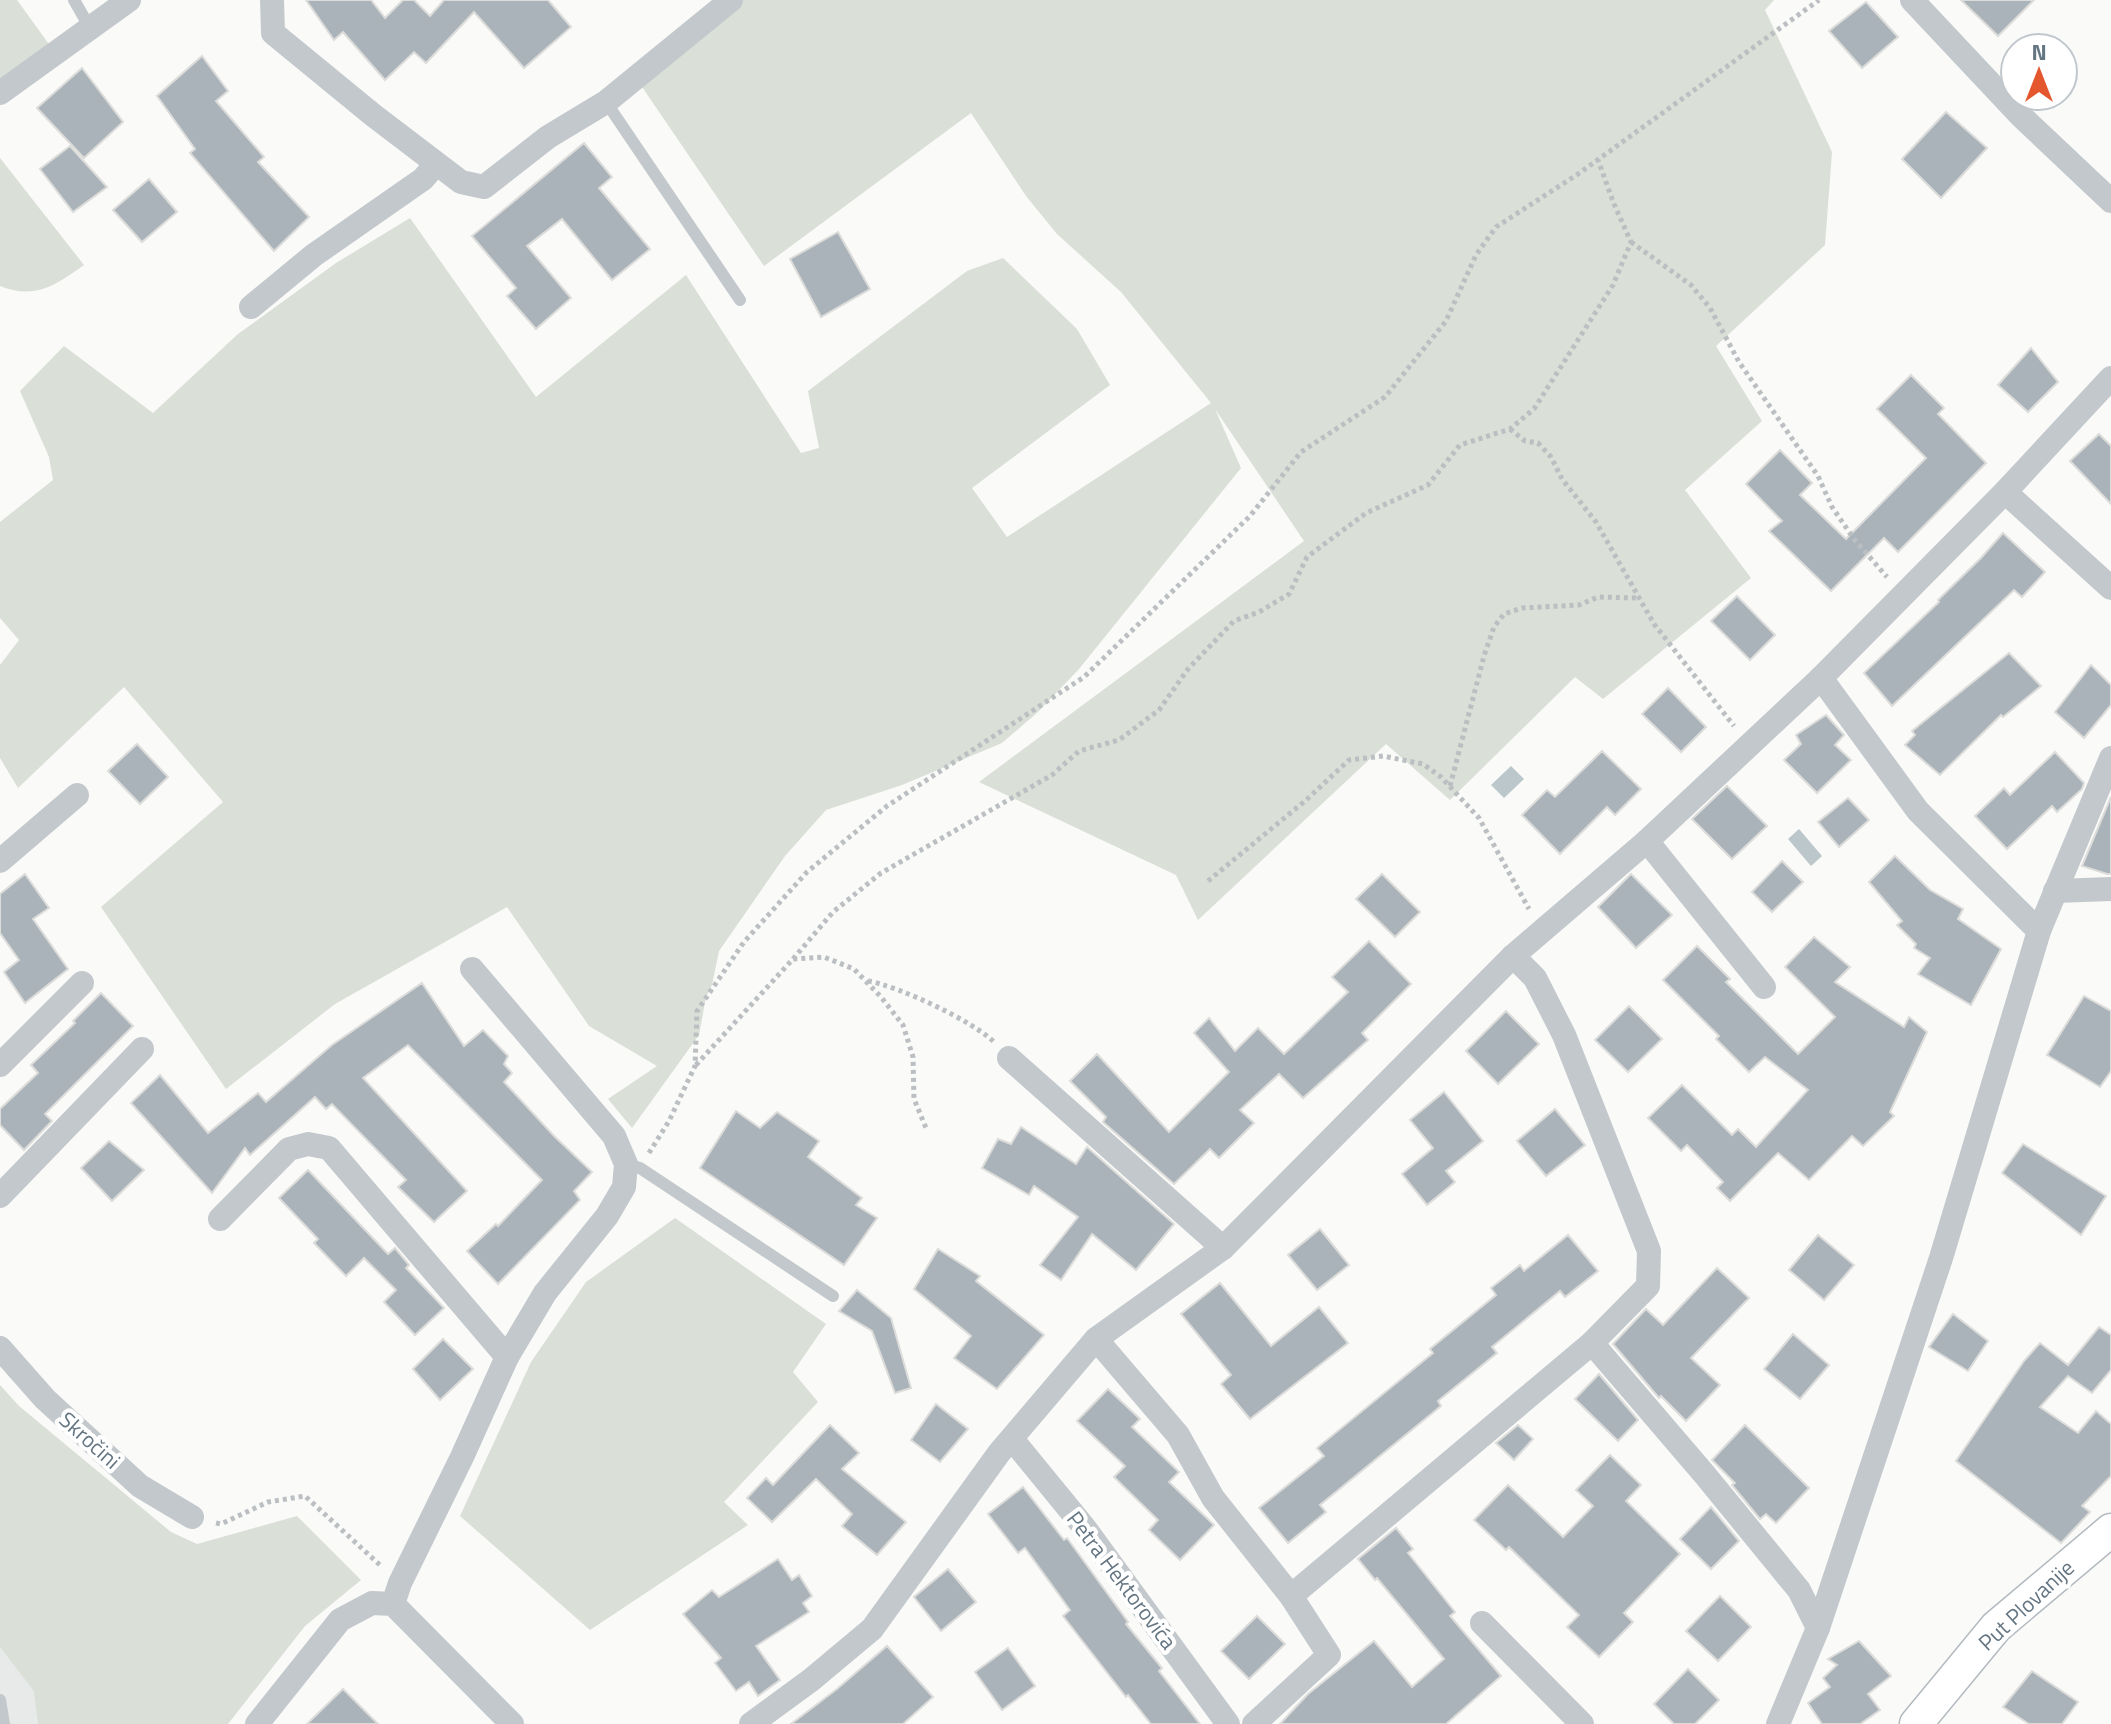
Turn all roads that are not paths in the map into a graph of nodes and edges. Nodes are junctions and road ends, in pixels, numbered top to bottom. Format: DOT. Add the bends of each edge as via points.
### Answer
graph roads {
  1 [pos="74,0"];
  2 [pos="129,0"];
  3 [pos="272,0"];
  4 [pos="731,0"];
  5 [pos="1912,0"];
  6 [pos="90,28"];
  7 [pos="0,93"];
  8 [pos="606,102"];
  9 [pos="436,164"];
  10 [pos="2111,201"];
  11 [pos="740,300"];
  12 [pos="251,307"];
  13 [pos="2111,378"];
  14 [pos="2005,492"];
  15 [pos="2111,588"];
  16 [pos="1821,678"];
  17 [pos="2111,758"];
  18 [pos="77,795"];
  19 [pos="1647,841"];
  20 [pos="0,861"];
  21 [pos="2111,889"];
  22 [pos="2055,891"];
  23 [pos="2039,931"];
  24 [pos="1513,956"];
  25 [pos="472,969"];
  26 [pos="82,983"];
  27 [pos="1764,987"];
  28 [pos="142,1049"];
  29 [pos="1009,1058"];
  30 [pos="0,1065"];
  31 [pos="633,1166"];
  32 [pos="0,1196"];
  33 [pos="220,1219"];
  34 [pos="1223,1248"];
  35 [pos="833,1296"];
  36 [pos="1096,1339"];
  37 [pos="1592,1343"];
  38 [pos="0,1348"];
  39 [pos="507,1357"];
  40 [pos="1012,1439"];
  41 [pos="192,1517"];
  42 [pos="2111,1530"];
  43 [pos="396,1594"];
  44 [pos="1291,1596"];
  45 [pos="1482,1623"];
  46 [pos="1818,1628"];
  47 [pos="0,1700"];
  48 [pos="4,1724"];
  49 [pos="257,1724"];
  50 [pos="512,1724"];
  51 [pos="751,1724"];
  52 [pos="1228,1724"];
  53 [pos="1254,1724"];
  54 [pos="1582,1724"];
  55 [pos="1778,1724"];
  56 [pos="1916,1724"];
  1 -- 6 [label="lane"];
  2 -- 6 [label="street"];
  3 -- 9 [label="street" via="273,33"];
  4 -- 8 [label="street"];
  5 -- 10 [label="street" via="2021,116"];
  6 -- 7 [label="street"];
  8 -- 9 [label="street" via="548,137 484,187 461,182"];
  8 -- 11 [label="lane"];
  9 -- 12 [label="street"];
  13 -- 14 [label="street"];
  14 -- 15 [label="street"];
  14 -- 16 [label="street"];
  16 -- 19 [label="street"];
  16 -- 23 [label="street" via="1918,811"];
  17 -- 22 [label="street"];
  18 -- 20 [label="street"];
  19 -- 24 [label="street"];
  19 -- 27 [label="street"];
  21 -- 22 [label="street"];
  22 -- 23 [label="street"];
  23 -- 46 [label="street" via="1941,1258"];
  24 -- 34 [label="street"];
  24 -- 37 [label="street" via="1535,978 1564,1035 1649,1251 1648,1286"];
  25 -- 31 [label="street" via="614,1136"];
  26 -- 30 [label="street"];
  28 -- 32 [label="street"];
  29 -- 34 [label="street"];
  31 -- 35 [label="lane"];
  31 -- 39 [label="street" via="607,1216 545,1293"];
  33 -- 39 [label="street" via="289,1149 308,1144 329,1148"];
  34 -- 36 [label="street"];
  36 -- 40 [label="street"];
  36 -- 44 [label="street" via="1178,1435 1213,1498"];
  37 -- 44 [label="street"];
  37 -- 46 [label="street" via="1799,1590"];
  38 -- 41 [label="street, Skročini" via="45,1399 140,1486"];
  39 -- 43 [label="street"];
  40 -- 51 [label="street" via="872,1629"];
  40 -- 52 [label="street, Petra Hektorovića" via="1084,1527"];
  42 -- 56 [label="street, Put Plovanije" via="1996,1627"];
  43 -- 49 [label="street" via="340,1620"];
  43 -- 50 [label="street"];
  44 -- 53 [label="street" via="1329,1655"];
  45 -- 54 [label="street"];
  46 -- 55 [label="street"];
  47 -- 48 [label="lane"];
}
